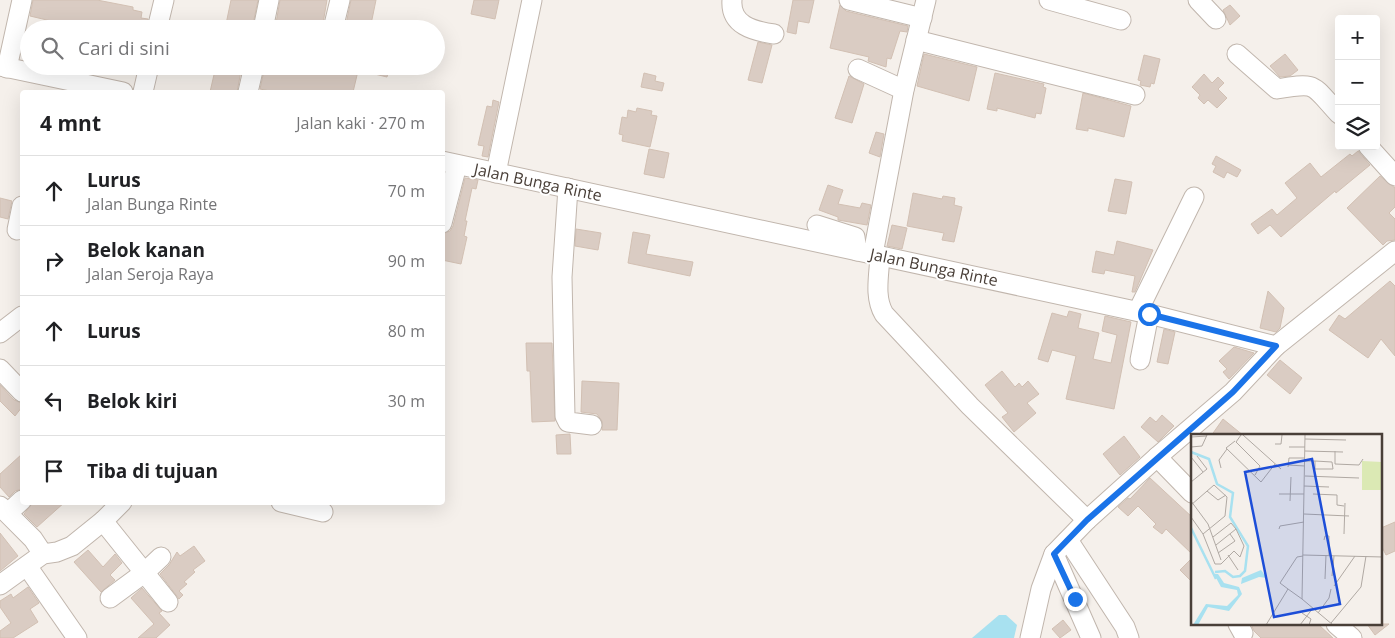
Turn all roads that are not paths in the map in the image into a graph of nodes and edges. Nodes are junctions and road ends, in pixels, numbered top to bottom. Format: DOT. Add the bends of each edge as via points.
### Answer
graph roads {
  1 [pos="22,0"];
  2 [pos="164,0"];
  3 [pos="269,0"];
  4 [pos="340,0"];
  5 [pos="532,0"];
  6 [pos="732,0"];
  7 [pos="848,0"];
  8 [pos="1050,0"];
  9 [pos="1198,0"];
  10 [pos="924,9"];
  11 [pos="1216,19"];
  12 [pos="159,20"];
  13 [pos="265,20"];
  14 [pos="335,20"];
  15 [pos="1121,20"];
  16 [pos="774,34"];
  17 [pos="916,40"];
  18 [pos="1237,54"];
  19 [pos="4,67"];
  20 [pos="858,70"];
  21 [pos="20,73"];
  22 [pos="25,75"];
  23 [pos="147,75"];
  24 [pos="252,75"];
  25 [pos="51,85"];
  26 [pos="100,90"];
  27 [pos="143,90"];
  28 [pos="248,90"];
  29 [pos="904,90"];
  30 [pos="1135,95"];
  31 [pos="1335,110"];
  32 [pos="1372,150"];
  33 [pos="450,163"];
  34 [pos="496,173"];
  35 [pos="1395,176"];
  36 [pos="568,188"];
  37 [pos="1194,197"];
  38 [pos="445,200"];
  39 [pos="20,211"];
  40 [pos="817,225"];
  41 [pos="13,229"];
  42 [pos="870,254"];
  43 [pos="1391,262"];
  44 [pos="1143,312"];
  45 [pos="20,318"];
  46 [pos="0,333"];
  47 [pos="1276,346"];
  48 [pos="1140,360"];
  49 [pos="0,368"];
  50 [pos="20,390"];
  51 [pos="592,425"];
  52 [pos="1157,457"];
  53 [pos="1191,492"];
  54 [pos="20,501"];
  55 [pos="119,505"];
  56 [pos="293,505"];
  57 [pos="4,509"];
  58 [pos="322,512"];
  59 [pos="1087,520"];
  60 [pos="103,522"];
  61 [pos="1068,540"];
  62 [pos="43,554"];
  63 [pos="1054,554"];
  64 [pos="161,557"];
  65 [pos="27,566"];
  66 [pos="144,573"];
  67 [pos="0,585"];
  68 [pos="110,598"];
  69 [pos="168,602"];
  70 [pos="1338,626"];
  71 [pos="77,638"];
  72 [pos="1030,638"];
  73 [pos="1091,638"];
  74 [pos="1129,638"];
  75 [pos="1352,638"];
  1 -- 19 [label="street"];
  2 -- 12 [label="street"];
  3 -- 13 [label="street"];
  4 -- 14 [label="street"];
  5 -- 34 [label="street"];
  6 -- 16 [label="street" via="731,9 738,21 758,32"];
  7 -- 10 [label="street"];
  8 -- 15 [label="street"];
  9 -- 11 [label="street"];
  10 -- 17 [label="street"];
  17 -- 29 [label="street"];
  17 -- 30 [label="street"];
  18 -- 31 [label="street" via="1277,89 1313,86"];
  19 -- 21 [label="street"];
  20 -- 29 [label="street"];
  22 -- 25 [label="street"];
  23 -- 27 [label="street"];
  24 -- 28 [label="street"];
  25 -- 26 [label="street"];
  29 -- 42 [label="street"];
  32 -- 35 [label="street"];
  33 -- 34 [label="street, Jalan Bunga Rinte"];
  33 -- 38 [label="street"];
  34 -- 36 [label="street, Jalan Bunga Rinte"];
  36 -- 42 [label="street, Jalan Bunga Rinte"];
  36 -- 51 [label="street" via="562,277 565,416 568,422"];
  37 -- 44 [label="street"];
  39 -- 41 [label="street"];
  40 -- 42 [label="street" via="855,237"];
  42 -- 44 [label="street, Jalan Bunga Rinte"];
  42 -- 59 [label="street" via="879,305 884,314 970,406"];
  43 -- 47 [label="street"];
  44 -- 47 [label="street, Jalan Bunga Rinte"];
  44 -- 48 [label="street"];
  45 -- 46 [label="street"];
  47 -- 52 [label="street" via="1233,392"];
  49 -- 50 [label="street"];
  52 -- 53 [label="street"];
  52 -- 59 [label="street"];
  54 -- 57 [label="street"];
  55 -- 60 [label="street"];
  56 -- 58 [label="street"];
  57 -- 62 [label="street"];
  59 -- 61 [label="street"];
  60 -- 62 [label="street" via="72,546"];
  60 -- 66 [label="street"];
  61 -- 63 [label="street"];
  61 -- 74 [label="street"];
  62 -- 65 [label="street"];
  63 -- 72 [label="street" via="1041,589"];
  63 -- 73 [label="street"];
  64 -- 66 [label="street"];
  65 -- 67 [label="street"];
  65 -- 71 [label="street"];
  66 -- 68 [label="street"];
  66 -- 69 [label="street"];
  70 -- 75 [label="street"];
}
